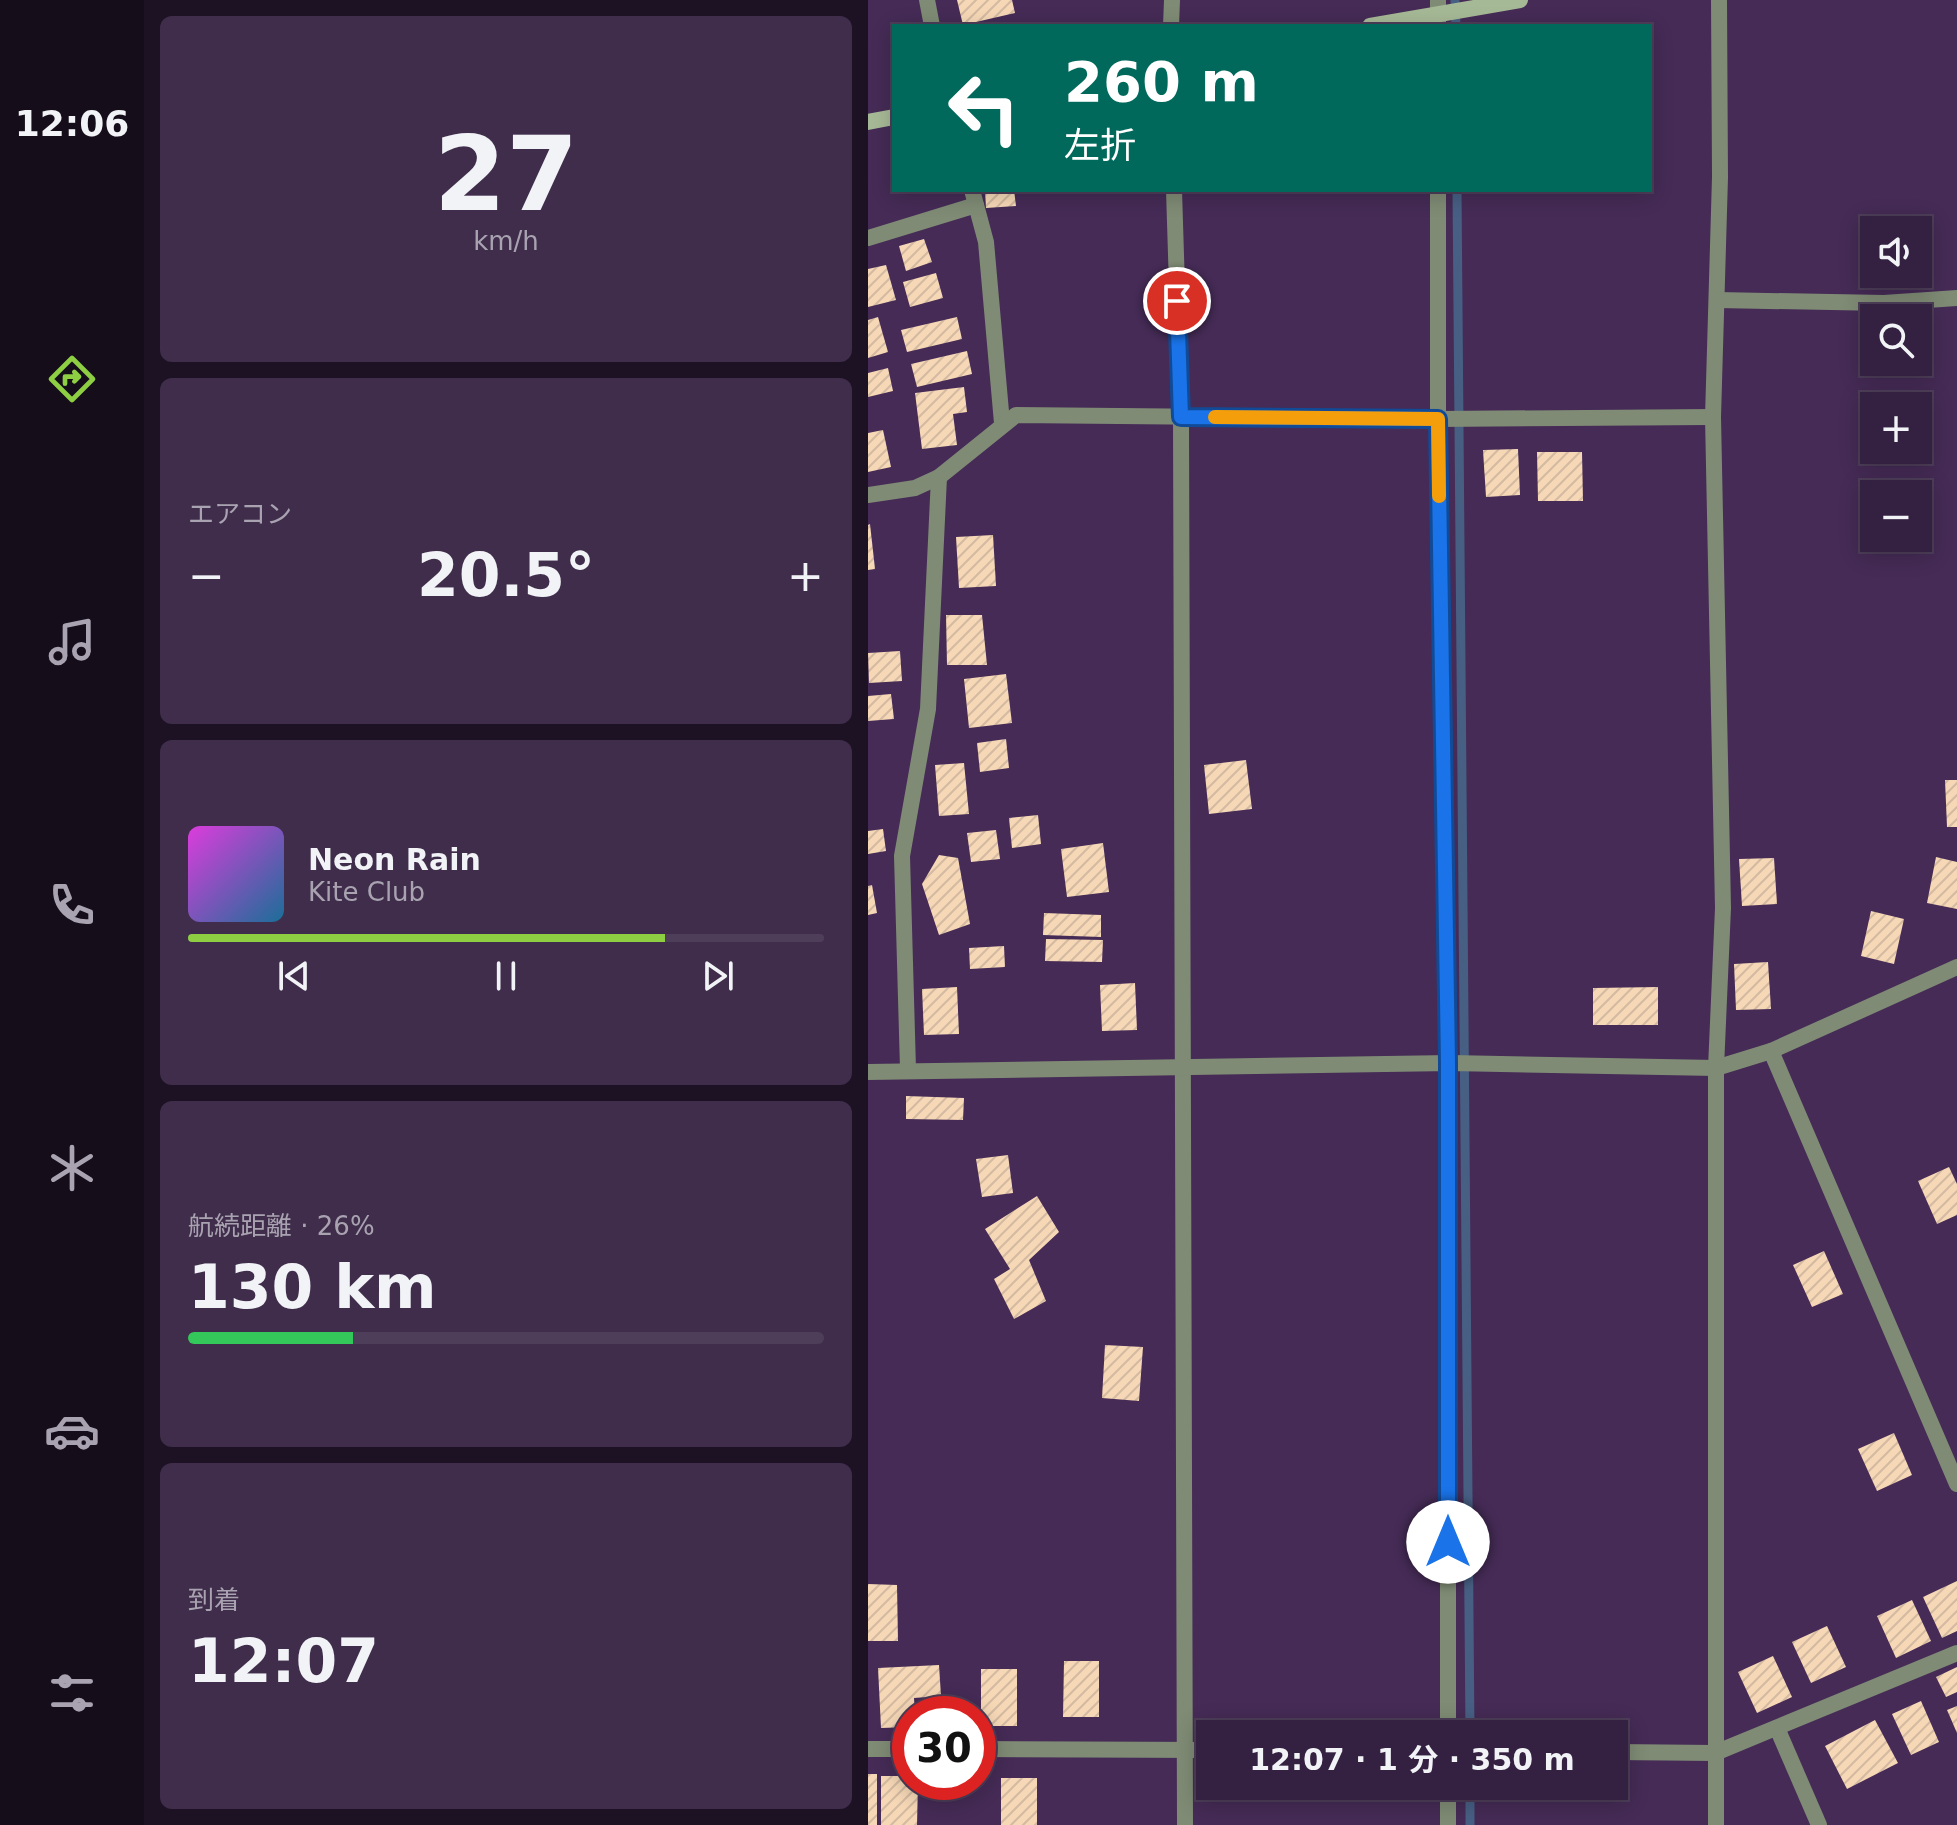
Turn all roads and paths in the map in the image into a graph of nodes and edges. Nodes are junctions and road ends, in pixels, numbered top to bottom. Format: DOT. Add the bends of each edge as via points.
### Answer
graph roads {
  1 [pos="927,0"];
  2 [pos="1172,0"];
  3 [pos="1520,0"];
  4 [pos="1719,0"];
  5 [pos="1438,13"];
  6 [pos="932,24"];
  7 [pos="1171,24"];
  8 [pos="1380,24"];
  9 [pos="892,117"];
  10 [pos="868,122"];
  11 [pos="1174,192"];
  12 [pos="1438,192"];
  13 [pos="974,198"];
  14 [pos="868,238"];
  15 [pos="1957,298"];
  16 [pos="1717,300"];
  17 [pos="1181,417"];
  18 [pos="1713,417"];
  19 [pos="1438,419"];
  20 [pos="1002,423"];
  21 [pos="939,477"];
  22 [pos="868,495"];
  23 [pos="1957,967"];
  24 [pos="1771,1051"];
  25 [pos="1450,1063"];
  26 [pos="1181,1067"];
  27 [pos="1716,1068"];
  28 [pos="908,1069"];
  29 [pos="868,1072"];
  30 [pos="1957,1484"];
  31 [pos="1957,1653"];
  32 [pos="1448,1720"];
  33 [pos="1777,1728"];
  34 [pos="868,1749"];
  35 [pos="892,1749"];
  36 [pos="996,1749"];
  37 [pos="1184,1750"];
  38 [pos="1196,1750"];
  39 [pos="1628,1752"];
  40 [pos="1715,1753"];
  41 [pos="1448,1800"];
  42 [pos="1185,1825"];
  43 [pos="1448,1825"];
  44 [pos="1716,1825"];
  45 [pos="1819,1825"];
  1 -- 6 [label="street"];
  2 -- 7 [label="street"];
  3 -- 5 [label="street"];
  4 -- 16 [label="street"];
  5 -- 8 [label="street"];
  9 -- 10 [label="street"];
  11 -- 17 [label="street"];
  12 -- 19 [label="street"];
  13 -- 14 [label="street"];
  13 -- 20 [label="street" via="986,242"];
  15 -- 16 [label="street" via="1884,303"];
  16 -- 18 [label="street"];
  17 -- 19 [label="street"];
  17 -- 20 [label="street" via="1016,415"];
  17 -- 26 [label="street"];
  18 -- 19 [label="street"];
  18 -- 27 [label="street" via="1723,908"];
  19 -- 25 [label="street"];
  20 -- 21 [label="street"];
  21 -- 22 [label="street" via="915,488"];
  21 -- 28 [label="street" via="928,709 902,856"];
  23 -- 24 [label="street"];
  24 -- 27 [label="street"];
  24 -- 30 [label="street"];
  25 -- 26 [label="street"];
  25 -- 27 [label="street"];
  25 -- 32 [label="street"];
  26 -- 28 [label="street"];
  26 -- 37 [label="street"];
  27 -- 40 [label="street"];
  28 -- 29 [label="street"];
  31 -- 33 [label="street"];
  33 -- 40 [label="street"];
  33 -- 45 [label="street"];
  34 -- 35 [label="street"];
  36 -- 37 [label="street"];
  37 -- 38 [label="street"];
  37 -- 42 [label="street"];
  39 -- 40 [label="street"];
  40 -- 44 [label="street"];
  41 -- 43 [label="street"];
}
